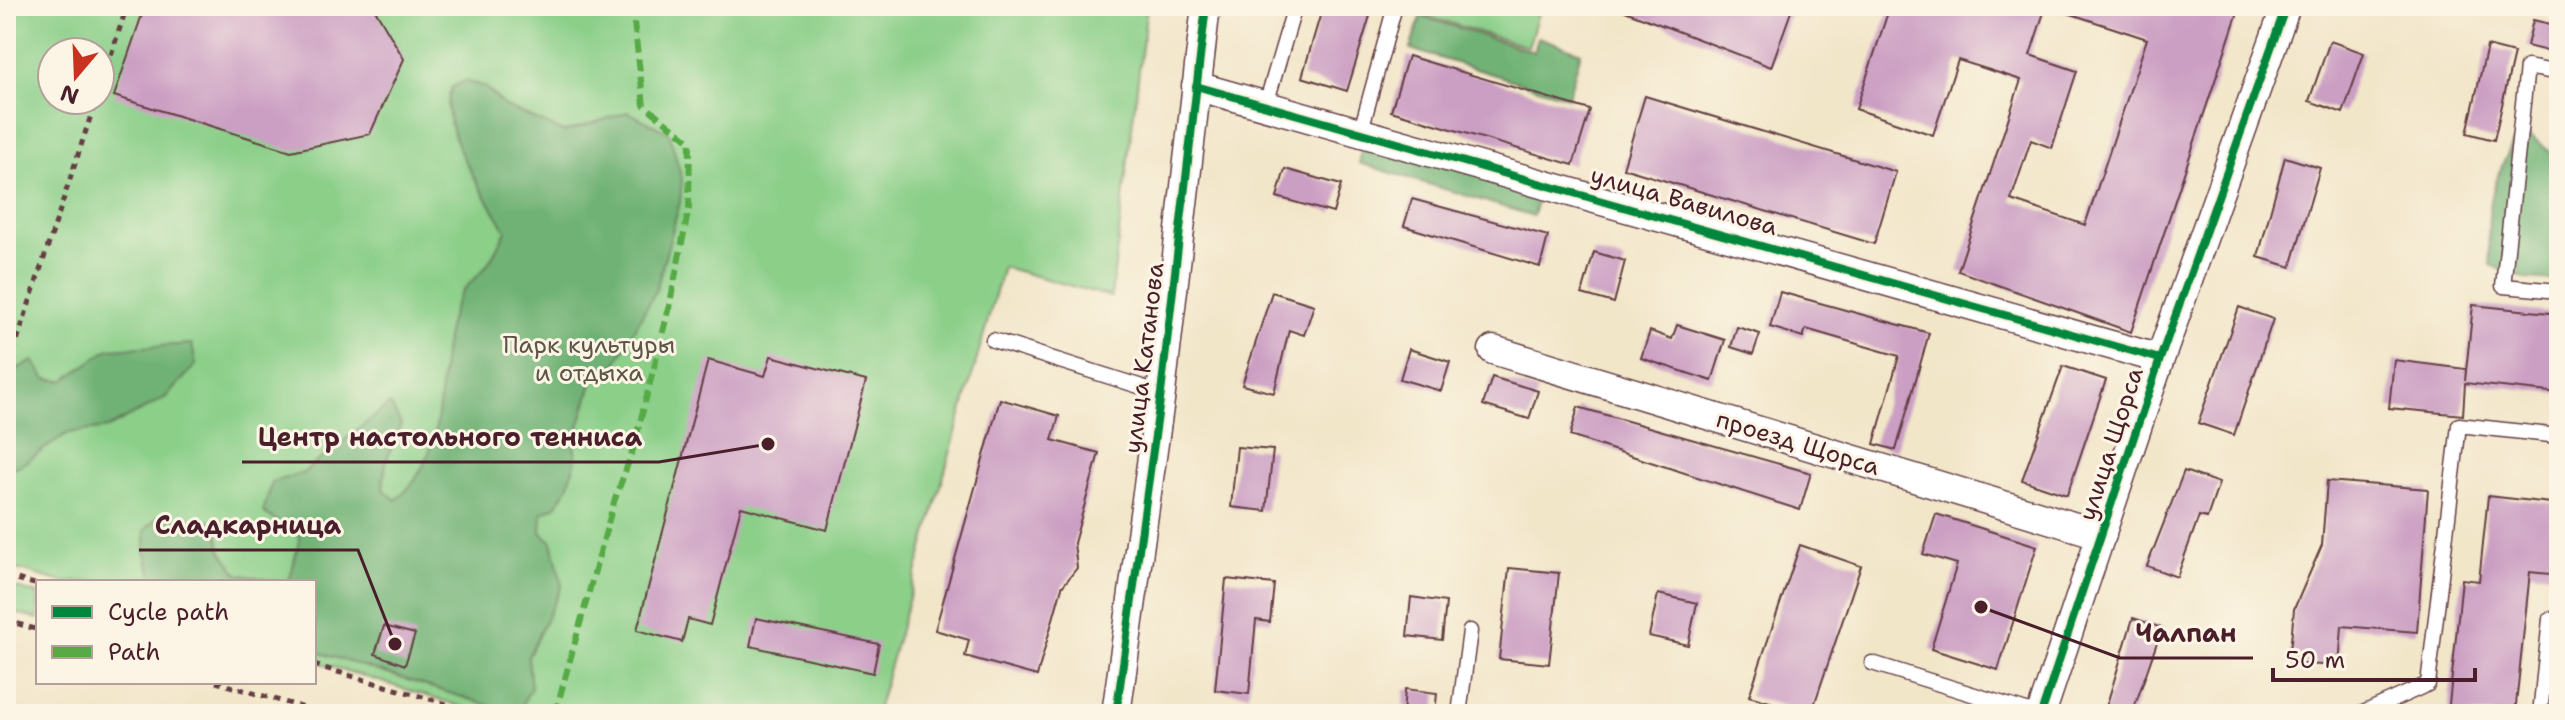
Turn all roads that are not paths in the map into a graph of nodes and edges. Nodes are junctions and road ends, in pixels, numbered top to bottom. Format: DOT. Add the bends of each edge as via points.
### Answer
graph roads {
  1 [pos="1206,6"];
  2 [pos="1295,6"];
  3 [pos="1395,6"];
  4 [pos="2286,6"];
  5 [pos="2559,73"];
  6 [pos="1196,86"];
  7 [pos="1266,104"];
  8 [pos="1361,130"];
  9 [pos="2559,291"];
  10 [pos="993,340"];
  11 [pos="1493,350"];
  12 [pos="2160,359"];
  13 [pos="1161,393"];
  14 [pos="2559,436"];
  15 [pos="2102,535"];
  16 [pos="2559,620"];
  17 [pos="1470,631"];
  18 [pos="1872,663"];
  19 [pos="1116,714"];
  20 [pos="1459,714"];
  21 [pos="2038,714"];
  22 [pos="2361,714"];
  23 [pos="2540,714"];
  1 -- 6 [label="street, улица Катанова"];
  2 -- 7 [label="lane"];
  3 -- 8 [label="lane"];
  4 -- 12 [label="street, улица Щорса"];
  5 -- 9 [label="lane" via="2527,67 2503,286"];
  6 -- 7 [label="street, улица Вавилова"];
  6 -- 13 [label="street, улица Катанова"];
  7 -- 8 [label="street, улица Вавилова"];
  8 -- 12 [label="street, улица Вавилова"];
  10 -- 13 [label="lane"];
  11 -- 15 [label="street, проезд Щорса"];
  12 -- 15 [label="street, улица Щорса"];
  13 -- 19 [label="street, улица Катанова"];
  14 -- 22 [label="lane" via="2459,425 2428,684"];
  15 -- 21 [label="street, улица Щорса"];
  16 -- 23 [label="lane" via="2550,619"];
  17 -- 20 [label="lane"];
  18 -- 21 [label="lane"];
}
